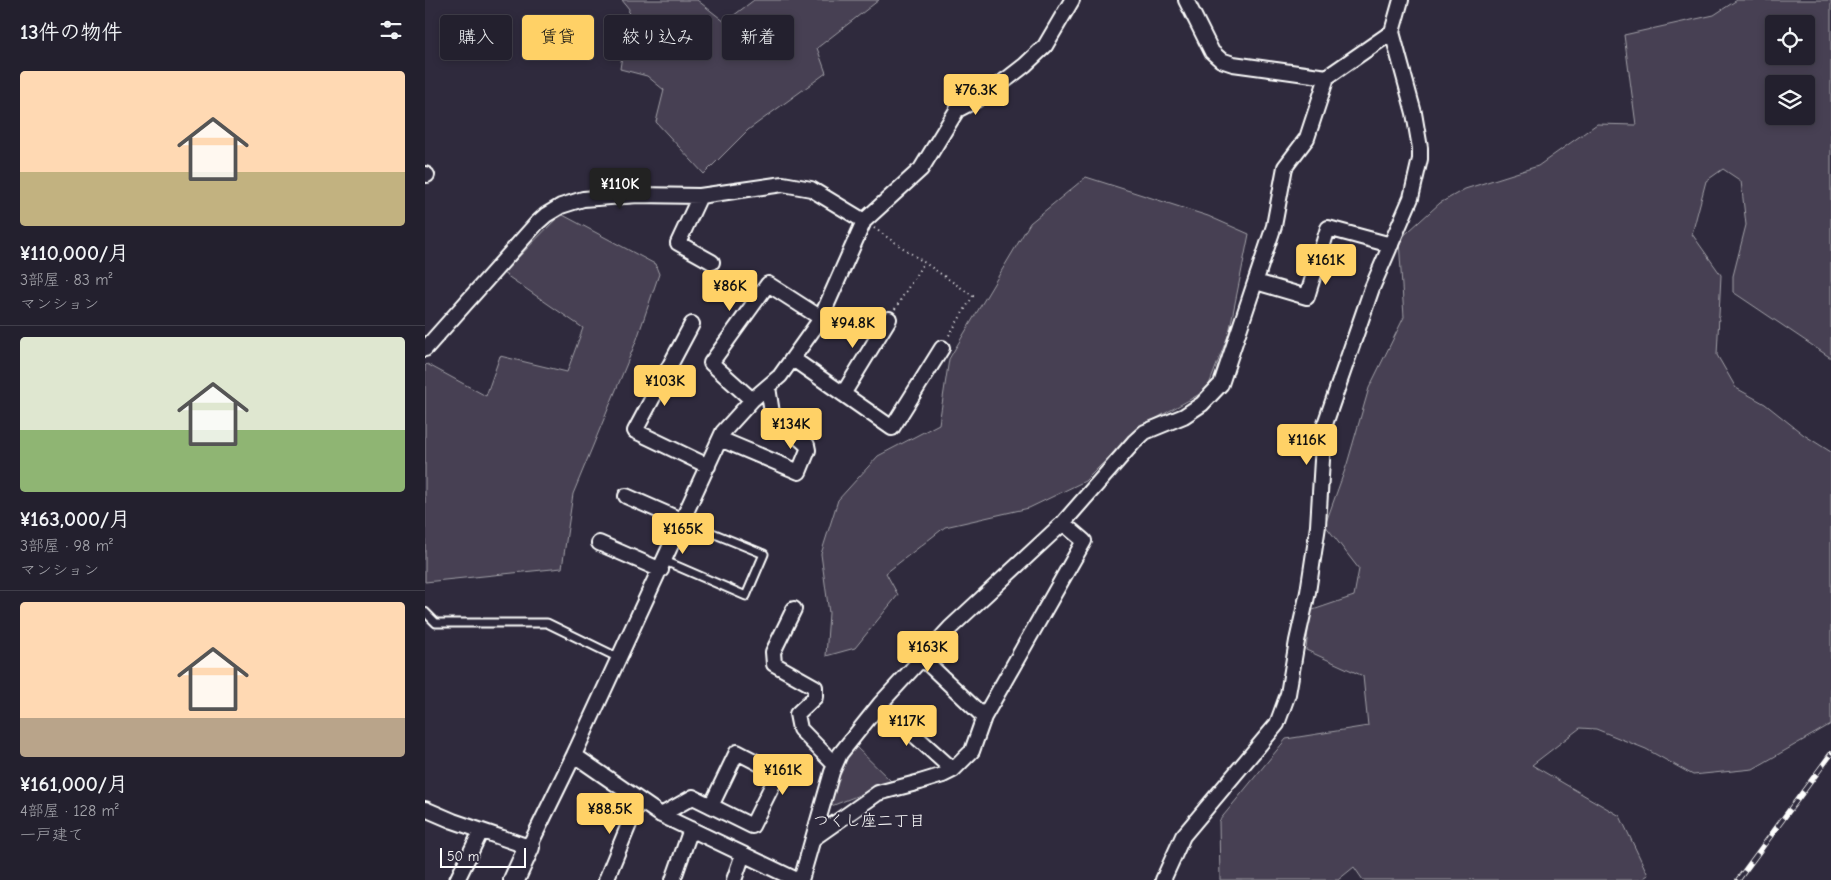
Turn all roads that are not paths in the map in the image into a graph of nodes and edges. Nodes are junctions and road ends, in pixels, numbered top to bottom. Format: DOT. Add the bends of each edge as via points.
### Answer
graph roads {
  1 [pos="1072,0"];
  2 [pos="1185,0"];
  3 [pos="1401,0"];
  4 [pos="1393,32"];
  5 [pos="1327,77"];
  6 [pos="700,196"];
  7 [pos="864,221"];
  8 [pos="1391,245"];
  9 [pos="712,262"];
  10 [pos="1256,282"];
  11 [pos="821,318"];
  12 [pos="889,319"];
  13 [pos="692,324"];
  14 [pos="942,348"];
  15 [pos="425,349"];
  16 [pos="793,359"];
  17 [pos="768,387"];
  18 [pos="843,394"];
  19 [pos="752,400"];
  20 [pos="720,439"];
  21 [pos="708,466"];
  22 [pos="627,496"];
  23 [pos="683,521"];
  24 [pos="1063,523"];
  25 [pos="599,543"];
  26 [pos="663,565"];
  27 [pos="793,609"];
  28 [pos="425,612"];
  29 [pos="619,658"];
  30 [pos="922,658"];
  31 [pos="880,704"];
  32 [pos="984,718"];
  33 [pos="574,755"];
  34 [pos="835,765"];
  35 [pos="953,770"];
  36 [pos="639,800"];
  37 [pos="711,806"];
  38 [pos="427,814"];
  39 [pos="661,815"];
  40 [pos="691,829"];
  41 [pos="481,831"];
  42 [pos="814,838"];
  43 [pos="529,847"];
  44 [pos="743,854"];
  45 [pos="457,880"];
  46 [pos="514,880"];
  47 [pos="606,880"];
  48 [pos="673,880"];
  49 [pos="734,880"];
  50 [pos="797,880"];
  51 [pos="801,880"];
  52 [pos="1163,880"];
  1 -- 7 [label="street" via="1045,46 1025,66 957,110 921,169"];
  2 -- 5 [label="street" via="1212,52 1221,60"];
  3 -- 4 [label="street"];
  4 -- 5 [label="street"];
  4 -- 8 [label="street" via="1414,113 1420,160 1411,198"];
  5 -- 10 [label="street" via="1307,138 1285,167 1274,226"];
  6 -- 7 [label="street" via="783,184 811,188"];
  6 -- 9 [label="street" via="678,244"];
  6 -- 15 [label="street" via="599,197 561,206 537,223"];
  7 -- 11 [label="street"];
  8 -- 10 [label="street" via="1329,228 1307,297"];
  8 -- 52 [label="street" via="1372,288 1324,427 1318,526 1289,694 1277,724 1183,836"];
  10 -- 24 [label="street" via="1221,384 1202,404 1184,416 1145,432"];
  11 -- 16 [label="street"];
  11 -- 19 [label="street" via="768,284 711,363"];
  12 -- 18 [label="street"];
  13 -- 21 [label="street" via="635,431"];
  14 -- 18 [label="street" via="892,428"];
  16 -- 17 [label="street"];
  16 -- 18 [label="street"];
  17 -- 19 [label="street"];
  17 -- 20 [label="street" via="773,413 807,444 808,450 799,472"];
  19 -- 20 [label="street"];
  20 -- 21 [label="street"];
  21 -- 23 [label="street"];
  22 -- 23 [label="street"];
  23 -- 26 [label="street"];
  23 -- 26 [label="lane" via="764,554 747,596"];
  24 -- 30 [label="street"];
  24 -- 32 [label="street" via="1084,541"];
  25 -- 26 [label="street"];
  26 -- 29 [label="street"];
  27 -- 34 [label="street" via="773,652 774,664 815,687 815,697 797,714 800,729"];
  28 -- 29 [label="lane" via="436,622 547,622"];
  29 -- 33 [label="street"];
  30 -- 31 [label="street"];
  30 -- 32 [label="street"];
  31 -- 34 [label="street" via="840,754"];
  31 -- 35 [label="street"];
  32 -- 35 [label="street" via="972,751"];
  33 -- 36 [label="street"];
  33 -- 43 [label="street"];
  34 -- 42 [label="street"];
  35 -- 42 [label="street" via="878,793"];
  36 -- 39 [label="street"];
  36 -- 47 [label="street"];
  37 -- 37 [label="street" via="752,826 774,782 770,769 737,752"];
  37 -- 39 [label="street" via="693,797"];
  38 -- 41 [label="street"];
  39 -- 40 [label="street"];
  40 -- 44 [label="street"];
  40 -- 48 [label="street"];
  41 -- 43 [label="street"];
  41 -- 45 [label="street"];
  42 -- 51 [label="street"];
  43 -- 46 [label="street"];
  44 -- 49 [label="street"];
  44 -- 50 [label="street"];
}
